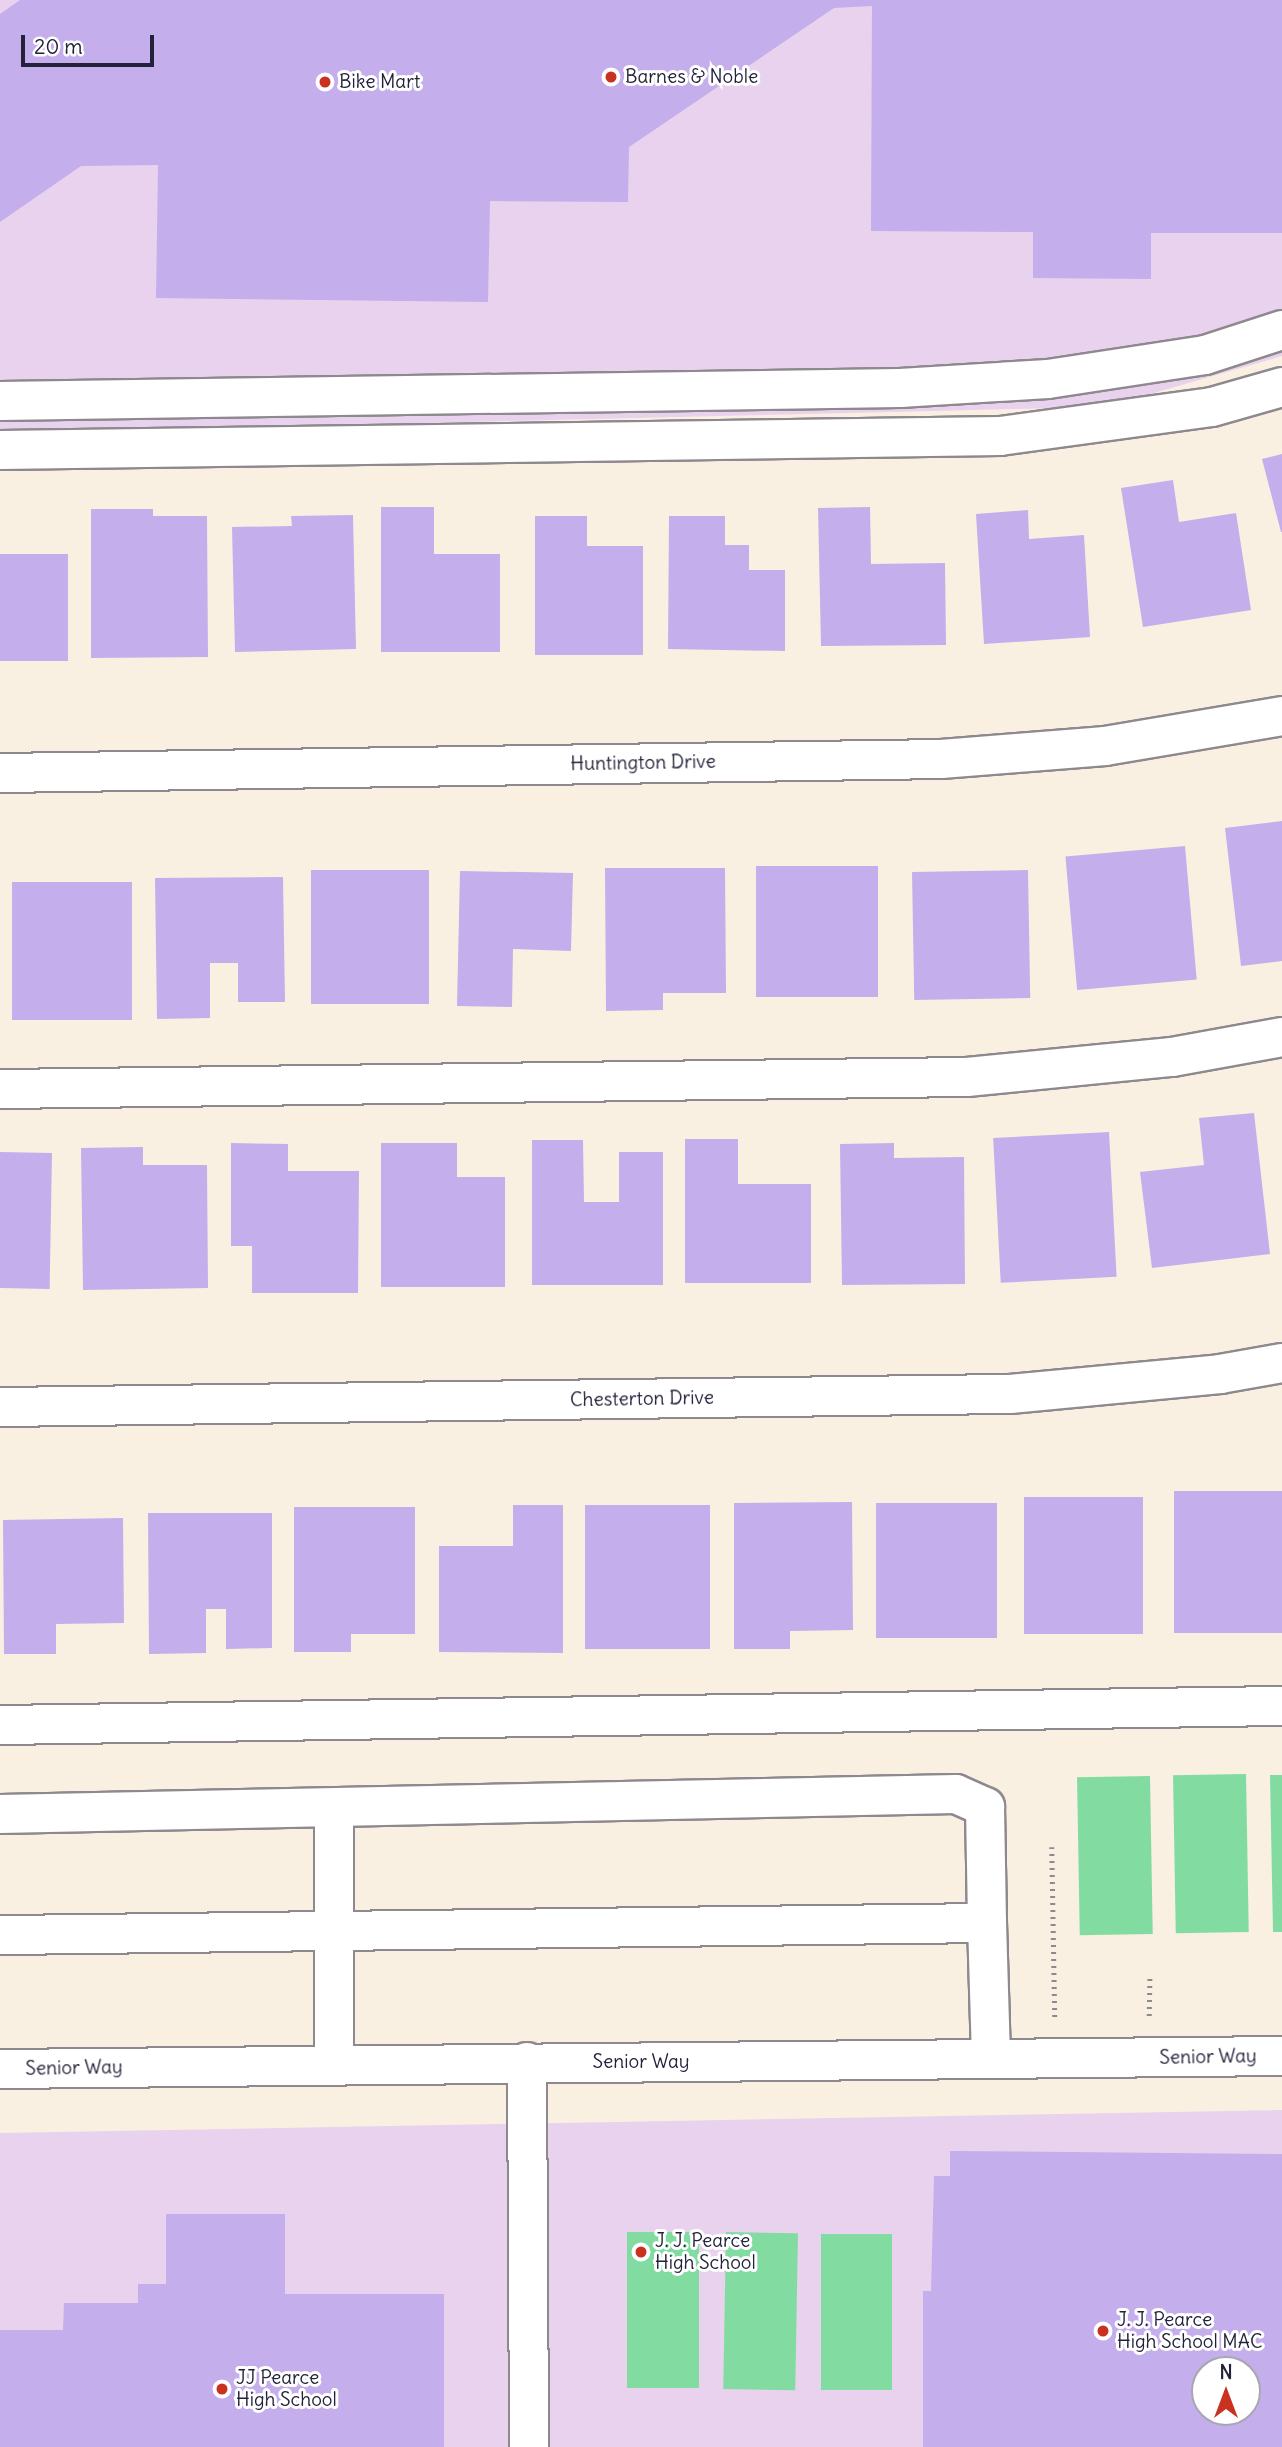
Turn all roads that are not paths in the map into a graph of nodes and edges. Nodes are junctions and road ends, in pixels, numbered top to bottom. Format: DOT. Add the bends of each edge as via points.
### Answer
graph roads {
  1 [pos="1282,330"];
  2 [pos="1282,387"];
  3 [pos="0,401"];
  4 [pos="0,450"];
  5 [pos="1282,716"];
  6 [pos="0,773"];
  7 [pos="1282,1037"];
  8 [pos="0,1089"];
  9 [pos="1282,1363"];
  10 [pos="0,1407"];
  11 [pos="1282,1706"];
  12 [pos="0,1725"];
  13 [pos="334,1809"];
  14 [pos="0,1814"];
  15 [pos="987,1923"];
  16 [pos="333,1932"];
  17 [pos="0,1935"];
  18 [pos="1282,2056"];
  19 [pos="991,2060"];
  20 [pos="527,2062"];
  21 [pos="334,2065"];
  22 [pos="0,2069"];
  23 [pos="529,2447"];
  1 -- 3 [label="street" via="1205,355 1048,379 913,387"];
  2 -- 4 [label="street" via="1212,407 1000,436"];
  5 -- 6 [label="street, Huntington Drive" via="1105,746 941,759"];
  7 -- 8 [label="street" via="1172,1057 967,1077"];
  9 -- 10 [label="street, Chesterton Drive" via="1220,1374 1010,1394"];
  11 -- 12 [label="street"];
  13 -- 14 [label="street"];
  13 -- 15 [label="street" via="956,1794 985,1807"];
  13 -- 16 [label="street"];
  15 -- 16 [label="street"];
  15 -- 19 [label="street"];
  16 -- 17 [label="street"];
  16 -- 21 [label="street"];
  18 -- 19 [label="street, Senior Way"];
  19 -- 20 [label="street, Senior Way"];
  20 -- 21 [label="street, Senior Way"];
  20 -- 23 [label="street"];
  21 -- 22 [label="street, Senior Way"];
}
